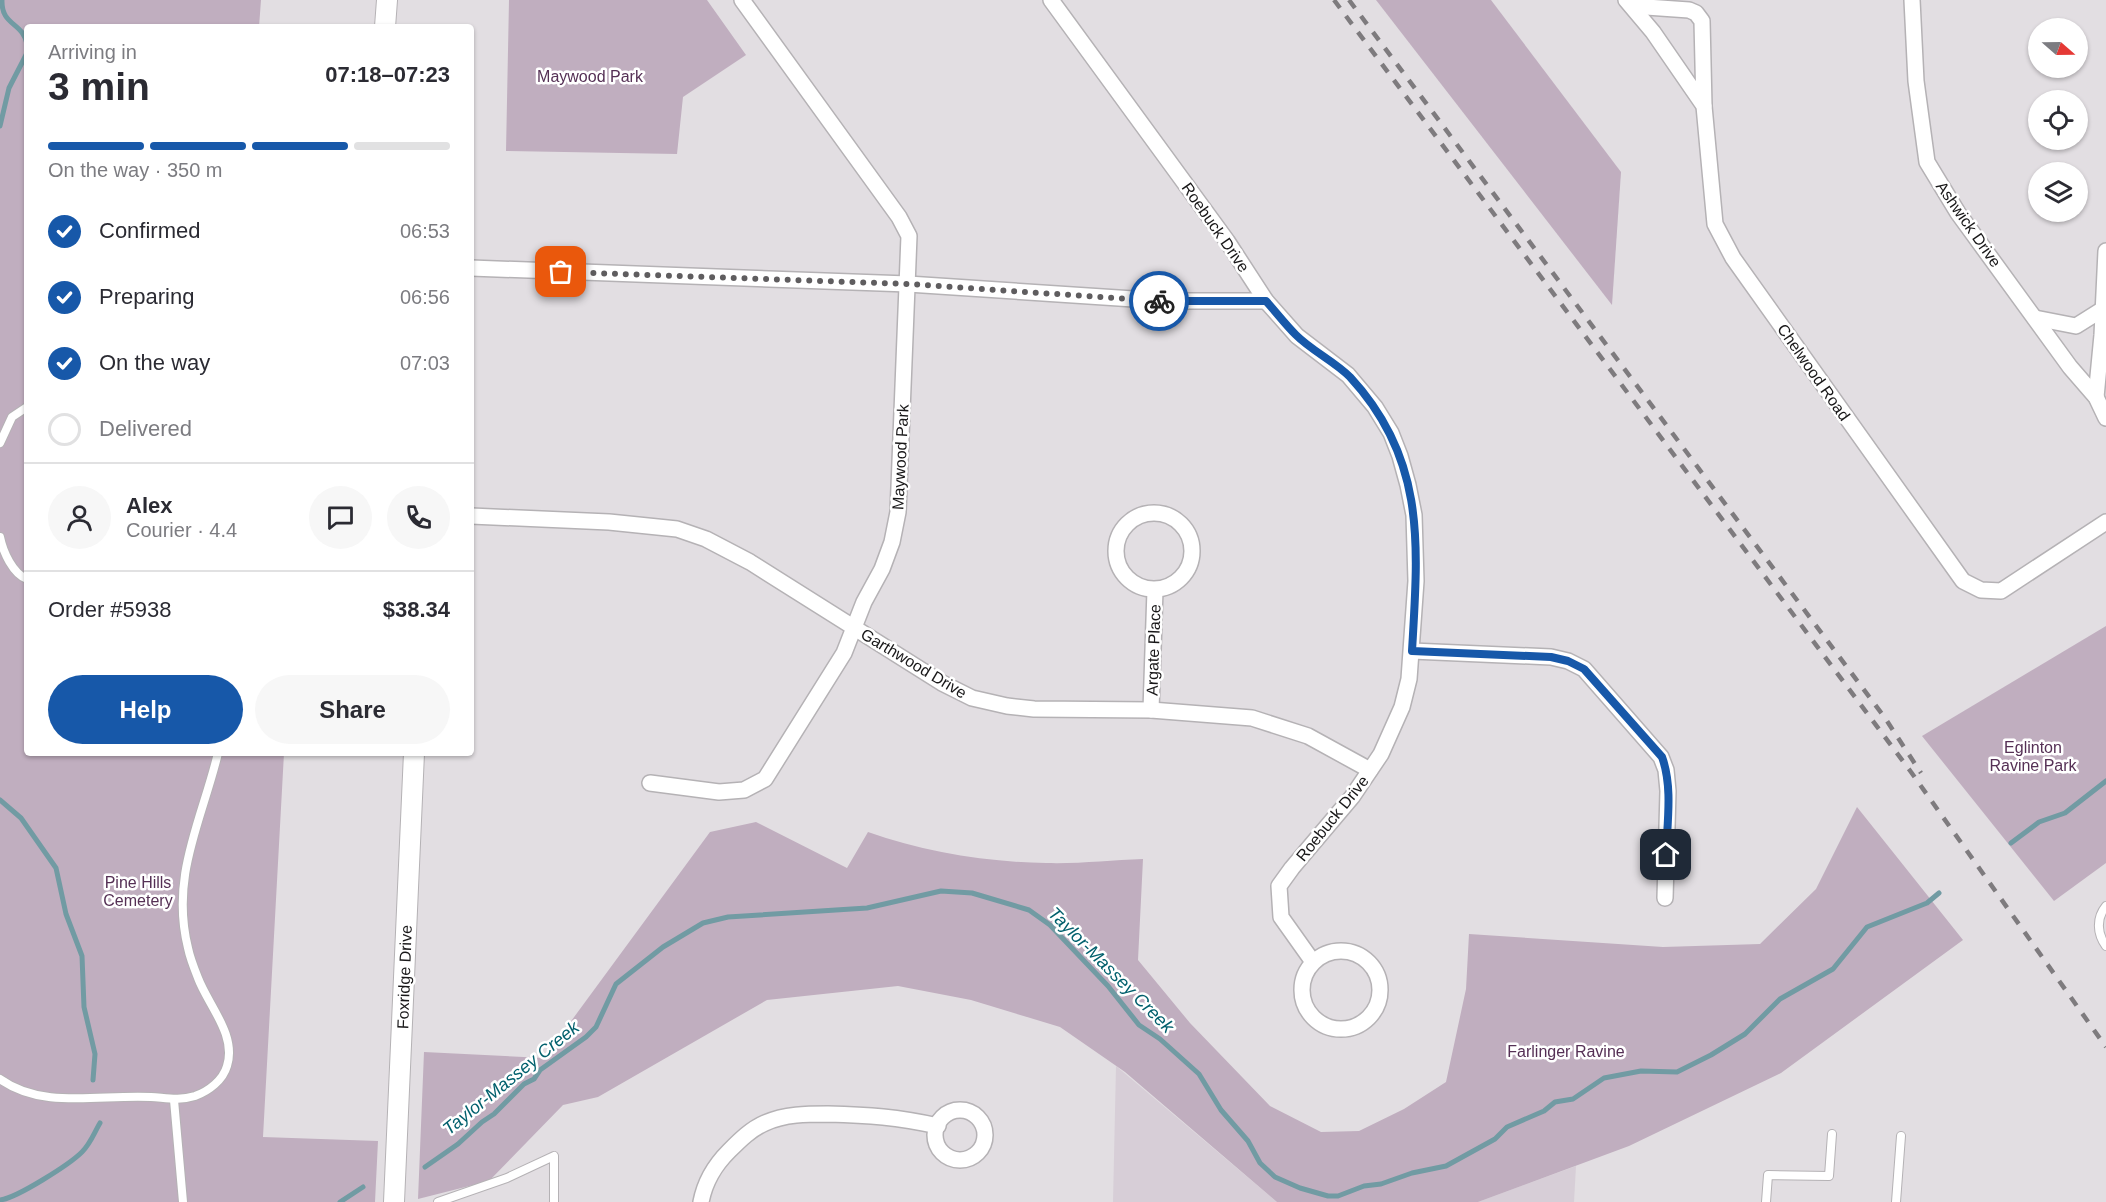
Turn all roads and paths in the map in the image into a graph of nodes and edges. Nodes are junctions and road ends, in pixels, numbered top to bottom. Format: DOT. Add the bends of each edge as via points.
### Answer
graph roads {
  1 [pos="387,0"];
  2 [pos="742,0"];
  3 [pos="1051,0"];
  4 [pos="1912,0"];
  5 [pos="1629,3"];
  6 [pos="385,24"];
  7 [pos="1704,106"];
  8 [pos="2106,250"];
  9 [pos="474,268"];
  10 [pos="908,284"];
  11 [pos="1266,301"];
  12 [pos="2103,309"];
  13 [pos="2035,318"];
  14 [pos="2096,397"];
  15 [pos="24,408"];
  16 [pos="2106,418"];
  17 [pos="0,443"];
  18 [pos="474,516"];
  19 [pos="2106,522"];
  20 [pos="0,537"];
  21 [pos="24,578"];
  22 [pos="1155,590"];
  23 [pos="854,627"];
  24 [pos="1412,651"];
  25 [pos="1151,710"];
  26 [pos="217,756"];
  27 [pos="414,756"];
  28 [pos="1370,771"];
  29 [pos="650,783"];
  30 [pos="1665,898"];
  31 [pos="2106,906"];
  32 [pos="2106,946"];
  33 [pos="1313,962"];
  34 [pos="0,1080"];
  35 [pos="174,1100"];
  36 [pos="938,1126"];
  37 [pos="1832,1134"];
  38 [pos="1901,1136"];
  39 [pos="183,1202"];
  40 [pos="394,1202"];
  41 [pos="438,1202"];
  42 [pos="554,1202"];
  43 [pos="701,1202"];
  44 [pos="1766,1202"];
  45 [pos="1896,1202"];
  1 -- 6 [label="street"];
  2 -- 10 [label="street, Maywood Park" via="899,217 909,236"];
  3 -- 11 [label="street, Roebuck Drive" via="1227,241"];
  4 -- 13 [label="street, Ashwick Drive" via="1916,81 1927,162 1958,213"];
  5 -- 7 [label="street, Chelwood Road"];
  5 -- 7 [label="street, Chelwood Road" via="1689,10 1702,21"];
  7 -- 19 [label="street, Chelwood Road" via="1715,224 1733,258 1963,581 1981,590 2001,591"];
  8 -- 12 [label="street"];
  9 -- 10 [label="street"];
  10 -- 11 [label="street" via="1164,301"];
  10 -- 23 [label="street, Maywood Park" via="898,512 892,542"];
  11 -- 24 [label="street, Roebuck Drive" via="1297,336 1348,375 1391,433 1414,515"];
  12 -- 13 [label="street" via="2076,326"];
  12 -- 14 [label="street"];
  13 -- 14 [label="street, Ashwick Drive"];
  14 -- 16 [label="street, Ashwick Drive"];
  15 -- 17 [label="lane" via="12,417"];
  18 -- 23 [label="street, Garthwood Drive" via="677,529 750,562"];
  20 -- 21 [label="lane" via="19,576"];
  22 -- 22 [label="street, Argate Place" via="1179,580 1192,558 1192,545 1184,528 1169,516 1157,513 1133,519 1124,528 1116,550 1118,562 1132,582"];
  22 -- 25 [label="street, Argate Place"];
  23 -- 25 [label="street, Garthwood Drive" via="972,698 1034,709"];
  23 -- 29 [label="street, Maywood Park" via="844,653 765,779 744,790 719,792"];
  24 -- 28 [label="street, Roebuck Drive" via="1402,707"];
  24 -- 30 [label="street" via="1551,657 1584,669 1662,757 1668,790"];
  25 -- 28 [label="street, Garthwood Drive" via="1252,718 1308,736"];
  26 -- 35 [label="lane" via="189,849 183,908 188,947 198,979 225,1033 229,1058 224,1074 210,1088 196,1096"];
  27 -- 40 [label="street, Foxridge Drive"];
  28 -- 33 [label="street, Roebuck Drive" via="1279,886 1281,917"];
  31 -- 32 [label="lane" via="2098,925"];
  33 -- 33 [label="street" via="1301,986 1307,1012 1316,1022 1342,1030 1367,1020 1375,1011 1380,986 1370,963 1348,951 1335,951"];
  34 -- 35 [label="lane" via="13,1088 57,1098"];
  35 -- 39 [label="lane"];
  36 -- 43 [label="street" via="871,1114 783,1116 750,1131 719,1161 706,1181"];
  37 -- 44 [label="lane" via="1829,1176 1768,1175"];
  38 -- 45 [label="lane"];
  41 -- 42 [label="lane" via="507,1178 554,1156"];
}
